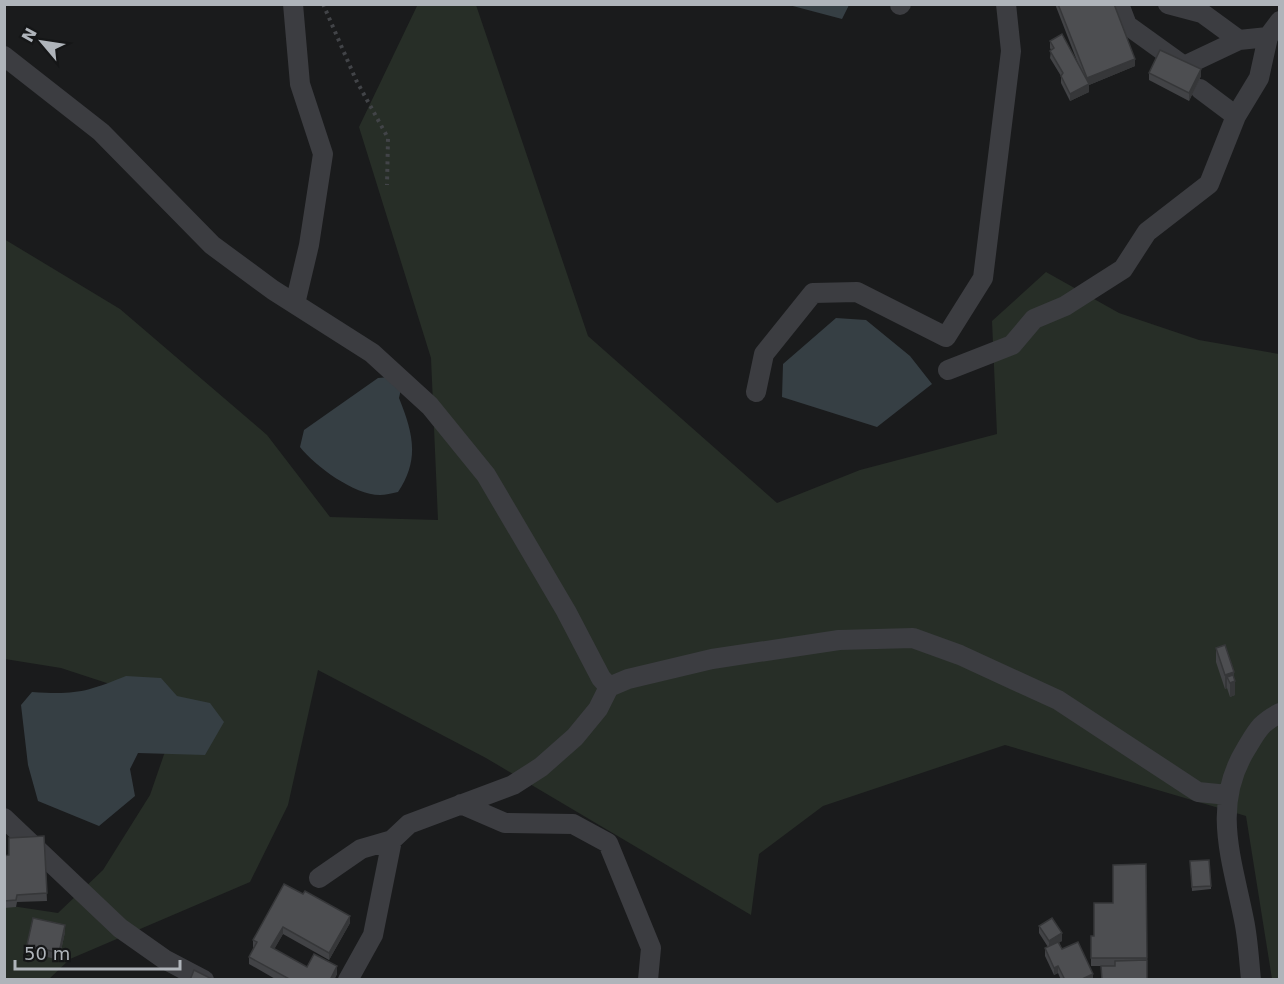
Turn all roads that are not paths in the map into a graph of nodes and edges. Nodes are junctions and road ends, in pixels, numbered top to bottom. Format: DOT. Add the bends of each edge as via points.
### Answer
graph roads {
  1 [pos="292,4"];
  2 [pos="1006,4"];
  3 [pos="1119,4"];
  4 [pos="1168,4"];
  5 [pos="1274,29"];
  6 [pos="1239,40"];
  7 [pos="4,56"];
  8 [pos="1200,89"];
  9 [pos="1236,116"];
  10 [pos="295,304"];
  11 [pos="948,370"];
  12 [pos="756,392"];
  13 [pos="609,687"];
  14 [pos="1280,713"];
  15 [pos="1228,795"];
  16 [pos="461,804"];
  17 [pos="4,818"];
  18 [pos="392,840"];
  19 [pos="319,878"];
  20 [pos="204,980"];
  21 [pos="348,980"];
  22 [pos="648,980"];
  23 [pos="1251,980"];
  1 -- 10 [label="street" via="300,84 322,154 309,245"];
  2 -- 12 [label="street" via="1011,51 983,278 946,337 857,291 813,293 764,354"];
  3 -- 6 [label="street" via="1127,25 1184,66"];
  4 -- 6 [label="street" via="1202,14"];
  5 -- 6 [label="street"];
  5 -- 9 [label="street" via="1259,78"];
  7 -- 10 [label="street" via="101,132 212,245"];
  8 -- 9 [label="street"];
  9 -- 11 [label="street" via="1209,184 1147,232 1122,269 1065,306 1034,319 1012,345"];
  10 -- 13 [label="street" via="372,353 430,406 486,475"];
  13 -- 15 [label="street" via="712,659 838,640 913,638 1058,700 1198,792"];
  13 -- 16 [label="street" via="598,709 575,737 541,767 513,785"];
  14 -- 15 [label="street" via="1262,722 1236,765"];
  15 -- 23 [label="street" via="1225,822 1245,922"];
  16 -- 18 [label="street" via="409,824"];
  16 -- 22 [label="street" via="505,823 573,824 608,843 651,948"];
  17 -- 20 [label="street" via="120,928 164,959"];
  18 -- 19 [label="street" via="361,849"];
  18 -- 21 [label="street" via="373,935"];
}
